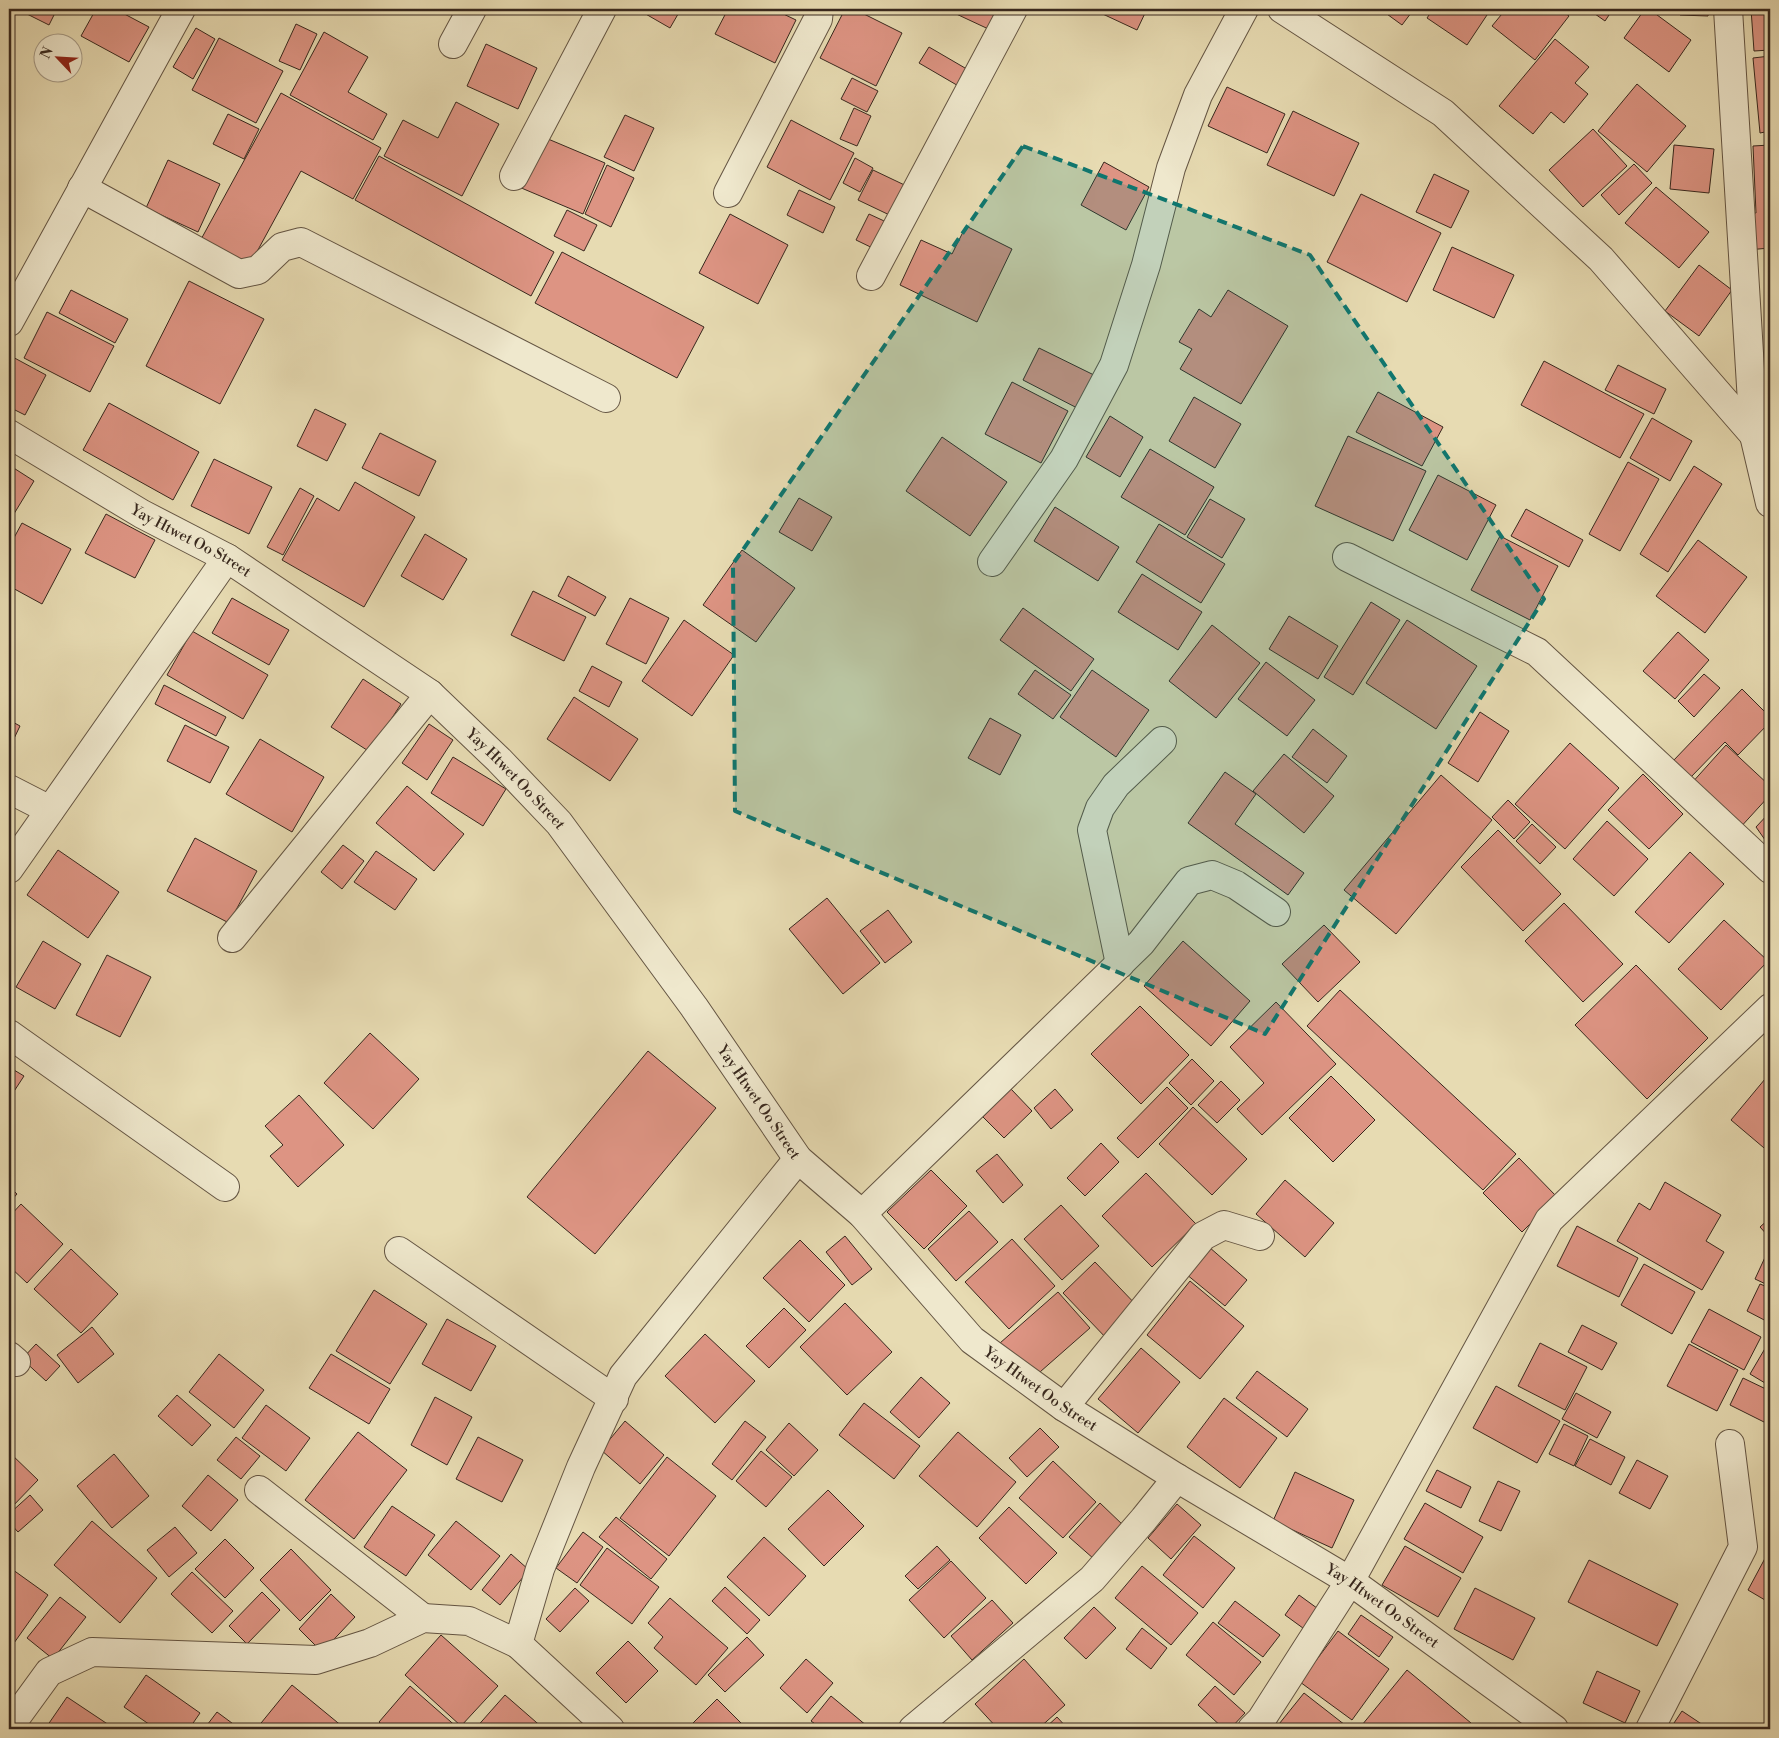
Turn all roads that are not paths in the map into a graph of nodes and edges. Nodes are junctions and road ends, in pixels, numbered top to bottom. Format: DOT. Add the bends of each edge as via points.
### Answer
graph roads {
  1 [pos="181,9"];
  2 [pos="472,9"];
  3 [pos="602,9"];
  4 [pos="819,9"];
  5 [pos="1013,9"];
  6 [pos="1244,9"];
  7 [pos="1282,9"];
  8 [pos="1728,9"];
  9 [pos="453,44"];
  10 [pos="514,176"];
  11 [pos="82,188"];
  12 [pos="728,193"];
  13 [pos="871,276"];
  14 [pos="9,322"];
  15 [pos="606,398"];
  16 [pos="9,434"];
  17 [pos="1754,435"];
  18 [pos="1770,503"];
  19 [pos="227,558"];
  20 [pos="1347,558"];
  21 [pos="992,562"];
  22 [pos="430,694"];
  23 [pos="1162,741"];
  24 [pos="9,789"];
  25 [pos="50,810"];
  26 [pos="9,869"];
  27 [pos="1770,869"];
  28 [pos="1276,912"];
  29 [pos="232,938"];
  30 [pos="1120,964"];
  31 [pos="1770,1008"];
  32 [pos="9,1034"];
  33 [pos="798,1159"];
  34 [pos="225,1187"];
  35 [pos="862,1214"];
  36 [pos="1260,1236"];
  37 [pos="399,1251"];
  38 [pos="614,1399"];
  39 [pos="1064,1407"];
  40 [pos="1730,1444"];
  41 [pos="1177,1478"];
  42 [pos="259,1490"];
  43 [pos="1350,1581"];
  44 [pos="423,1618"];
  45 [pos="518,1644"];
  46 [pos="9,1727"];
  47 [pos="610,1729"];
  48 [pos="913,1729"];
  49 [pos="1252,1729"];
  50 [pos="1554,1729"];
  51 [pos="1650,1729"];
  1 -- 11 [label="street"];
  2 -- 9 [label="street"];
  3 -- 10 [label="street"];
  4 -- 12 [label="street" via="818,19"];
  5 -- 13 [label="street"];
  6 -- 21 [label="street" via="1198,95 1171,168 1146,265 1114,364 1064,459"];
  7 -- 17 [label="street" via="1443,113 1600,259"];
  8 -- 17 [label="street"];
  11 -- 14 [label="street"];
  11 -- 15 [label="street" via="239,274 258,270 282,247 301,242"];
  16 -- 19 [label="street, Yay Htwet Oo Street" via="142,514"];
  17 -- 18 [label="street"];
  19 -- 22 [label="street, Yay Htwet Oo Street"];
  19 -- 25 [label="street"];
  20 -- 27 [label="street" via="1538,652"];
  22 -- 29 [label="street"];
  22 -- 33 [label="street, Yay Htwet Oo Street" via="559,823 694,1007"];
  23 -- 30 [label="street" via="1116,786 1100,808 1092,830"];
  24 -- 25 [label="street"];
  25 -- 26 [label="street"];
  28 -- 30 [label="street" via="1236,885 1212,875 1189,881 1141,943"];
  30 -- 35 [label="street"];
  31 -- 43 [label="street" via="1549,1220"];
  32 -- 34 [label="street"];
  33 -- 35 [label="street, Yay Htwet Oo Street"];
  33 -- 38 [label="street" via="623,1376"];
  35 -- 39 [label="street, Yay Htwet Oo Street" via="972,1340"];
  36 -- 39 [label="street" via="1224,1225 1203,1236"];
  37 -- 38 [label="street"];
  38 -- 45 [label="street" via="581,1468 540,1569"];
  39 -- 41 [label="street, Yay Htwet Oo Street"];
  40 -- 51 [label="street" via="1743,1547"];
  41 -- 43 [label="street, Yay Htwet Oo Street"];
  41 -- 48 [label="street" via="1092,1579"];
  42 -- 44 [label="street"];
  43 -- 49 [label="street" via="1261,1720"];
  43 -- 50 [label="street, Yay Htwet Oo Street"];
  44 -- 45 [label="street" via="469,1621"];
  44 -- 46 [label="street" via="370,1643 316,1660 92,1652 49,1672"];
  45 -- 47 [label="street"];
}
